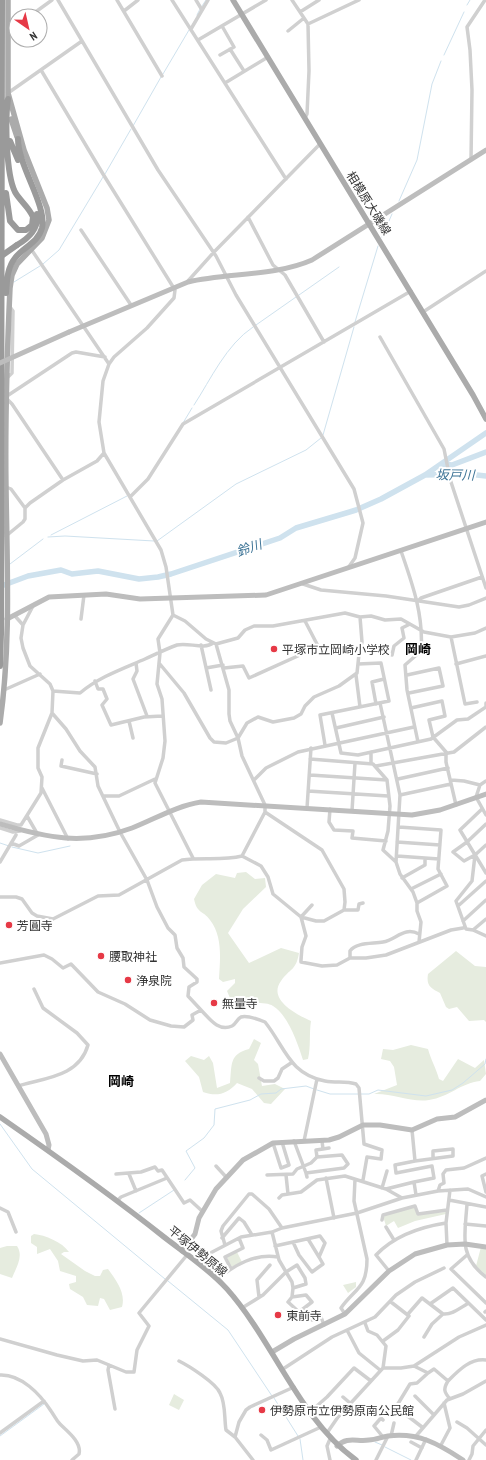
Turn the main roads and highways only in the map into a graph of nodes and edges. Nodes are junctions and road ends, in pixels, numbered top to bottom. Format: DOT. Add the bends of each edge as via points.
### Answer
graph roads {
  1 [pos="2,0"];
  2 [pos="8,0"];
  3 [pos="12,0"];
  4 [pos="233,0"];
  5 [pos="8,8"];
  6 [pos="8,48"];
  7 [pos="8,96"];
  8 [pos="12,111"];
  9 [pos="8,132"];
  10 [pos="18,139"];
  11 [pos="3,143"];
  12 [pos="24,150"];
  13 [pos="0,257"];
  14 [pos="2,352"];
  15 [pos="486,419"];
  16 [pos="7,619"];
  17 [pos="0,622"];
  18 [pos="0,666"];
  19 [pos="0,723"];
  20 [pos="0,1117"];
  21 [pos="356,1460"];
  1 -- 11 [label="highway"];
  2 -- 5 [label="main road"];
  3 -- 5 [label="main road"];
  4 -- 15 [label="main road, 相模原大磯線"];
  6 -- 7 [label="main road"];
  7 -- 8 [label="main road"];
  7 -- 9 [label="highway"];
  7 -- 10 [label="main road" via="13,129"];
  8 -- 10 [label="main road"];
  8 -- 12 [label="main road"];
  9 -- 11 [label="highway" via="11,181 15,192 33,217 32,225 26,230 16,228 8,215"];
  9 -- 13 [label="highway, bridge" via="36,206 38,218 30,236"];
  10 -- 12 [label="main road"];
  10 -- 14 [label="highway" via="19,152 40,211 42,228 36,240 16,256 10,268"];
  11 -- 14 [label="highway"];
  12 -- 16 [label="main road" via="49,220 45,233 17,264 12,275 7,398"];
  14 -- 18 [label="highway, bridge"];
  16 -- 17 [label="main road"];
  16 -- 19 [label="main road"];
  20 -- 21 [label="main road, 平塚伊勢原線" via="117,1201 217,1279 242,1308 320,1427 337,1446"];
}
